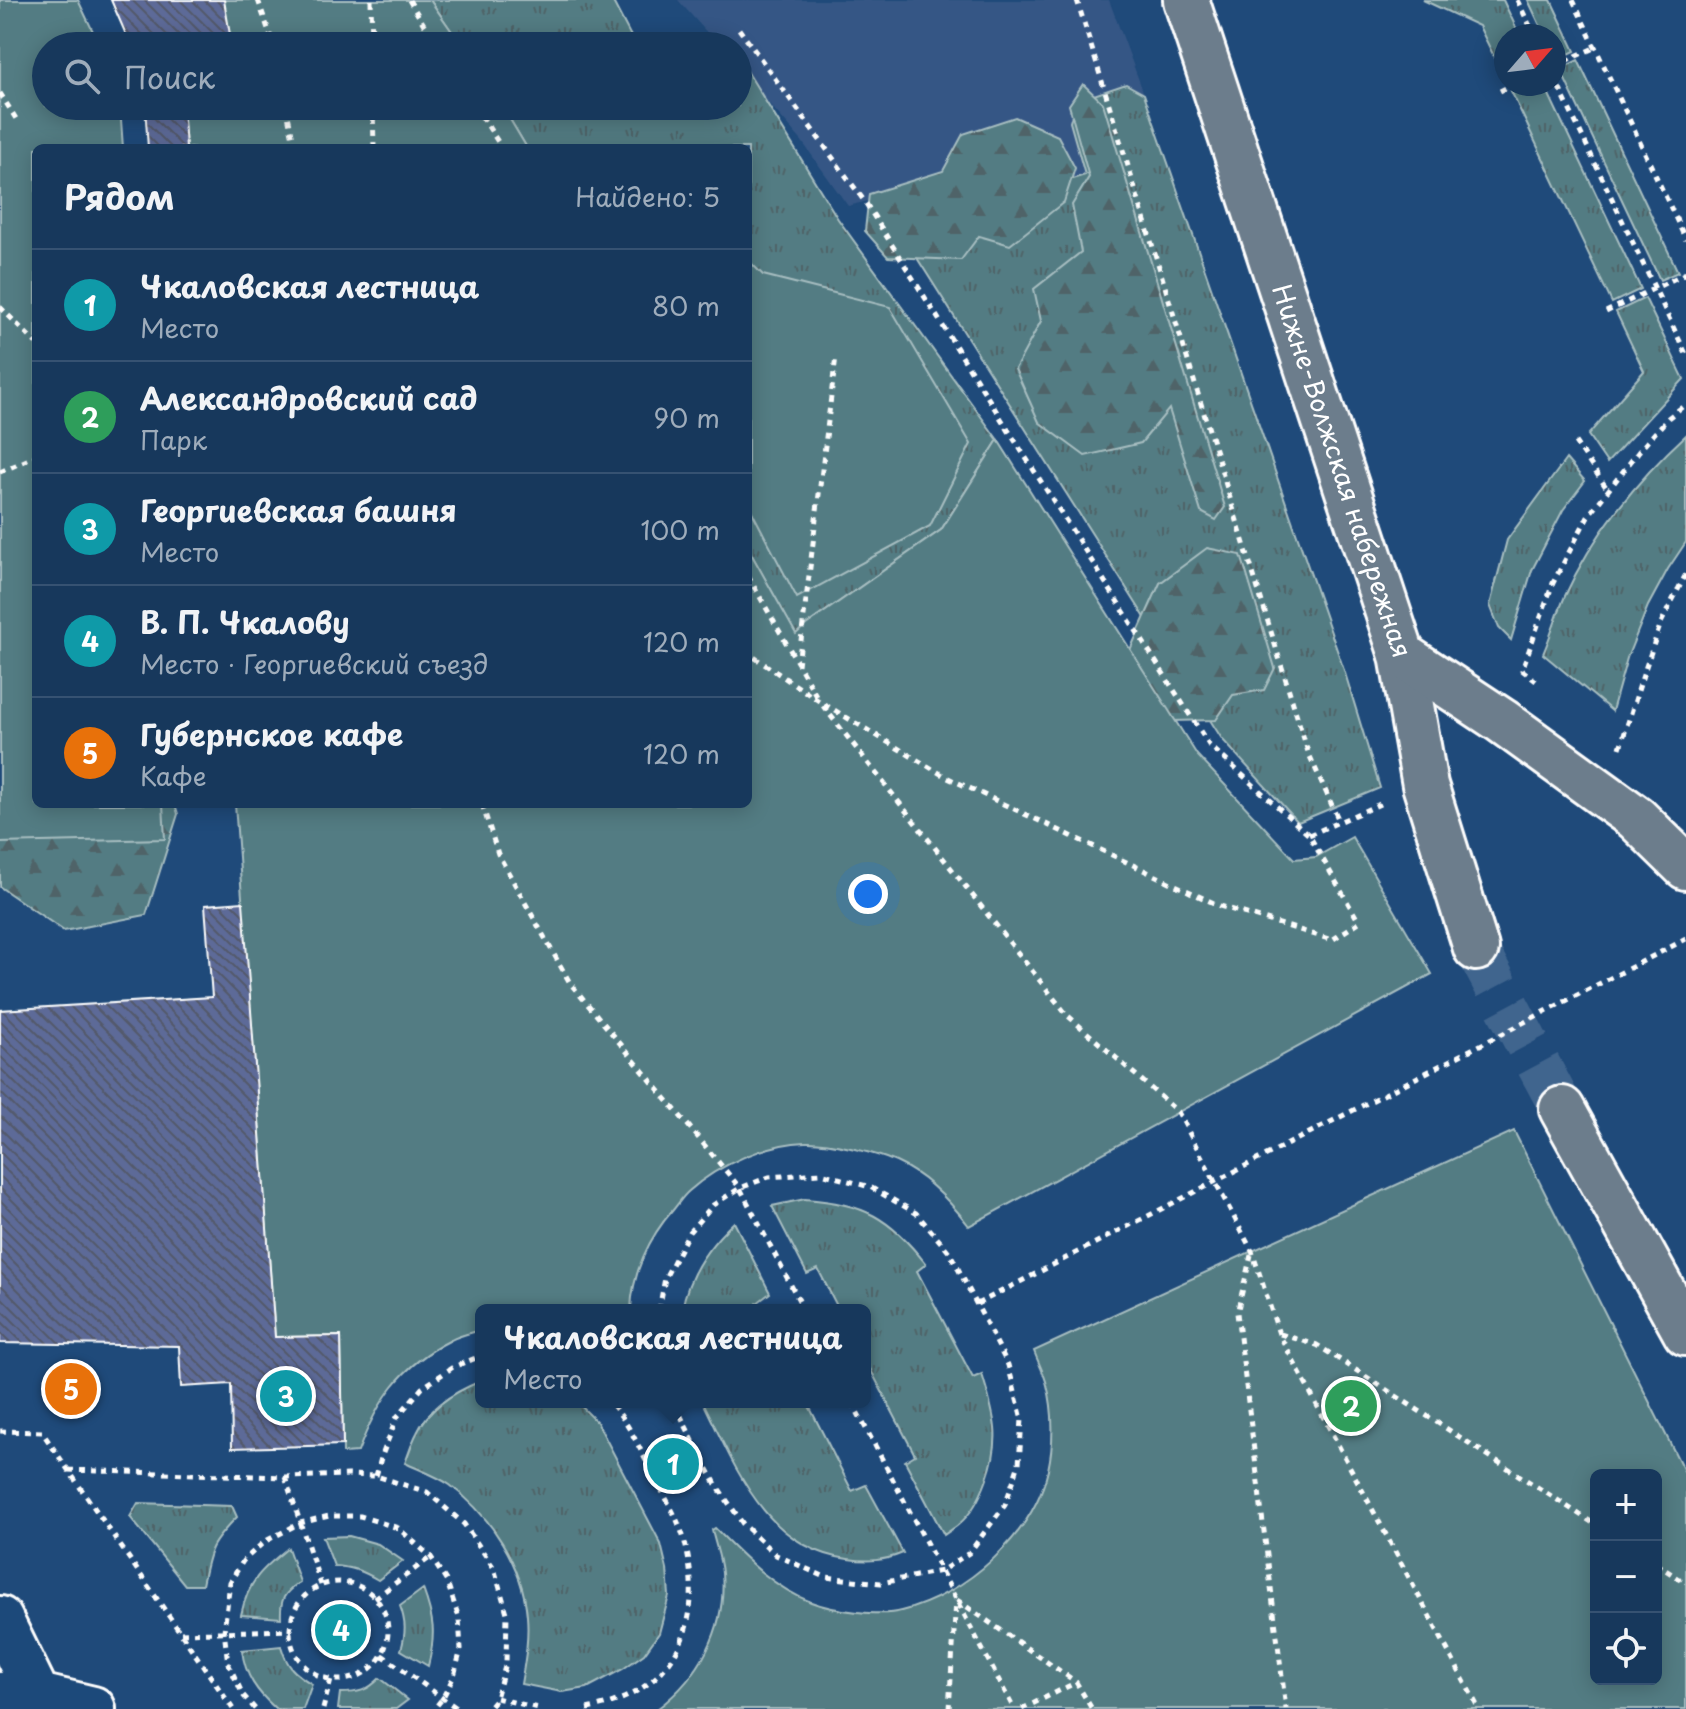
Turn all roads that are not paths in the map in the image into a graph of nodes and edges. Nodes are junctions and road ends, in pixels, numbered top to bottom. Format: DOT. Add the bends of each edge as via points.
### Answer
graph roads {
  1 [pos="1186,0"];
  2 [pos="1402,655"];
  3 [pos="1686,867"];
  4 [pos="1476,948"];
  5 [pos="1562,1109"];
  6 [pos="1686,1333"];
  7 [pos="0,1619"];
  8 [pos="27,1700"];
  9 [pos="93,1709"];
  1 -- 2 [label="main road, Нижне-Волжская набережная"];
  2 -- 3 [label="main road" via="1636,818"];
  2 -- 4 [label="main road, Нижне-Волжская набережная" via="1425,785"];
  5 -- 6 [label="main road"];
  7 -- 8 [label="street"];
  8 -- 9 [label="street"];
}
